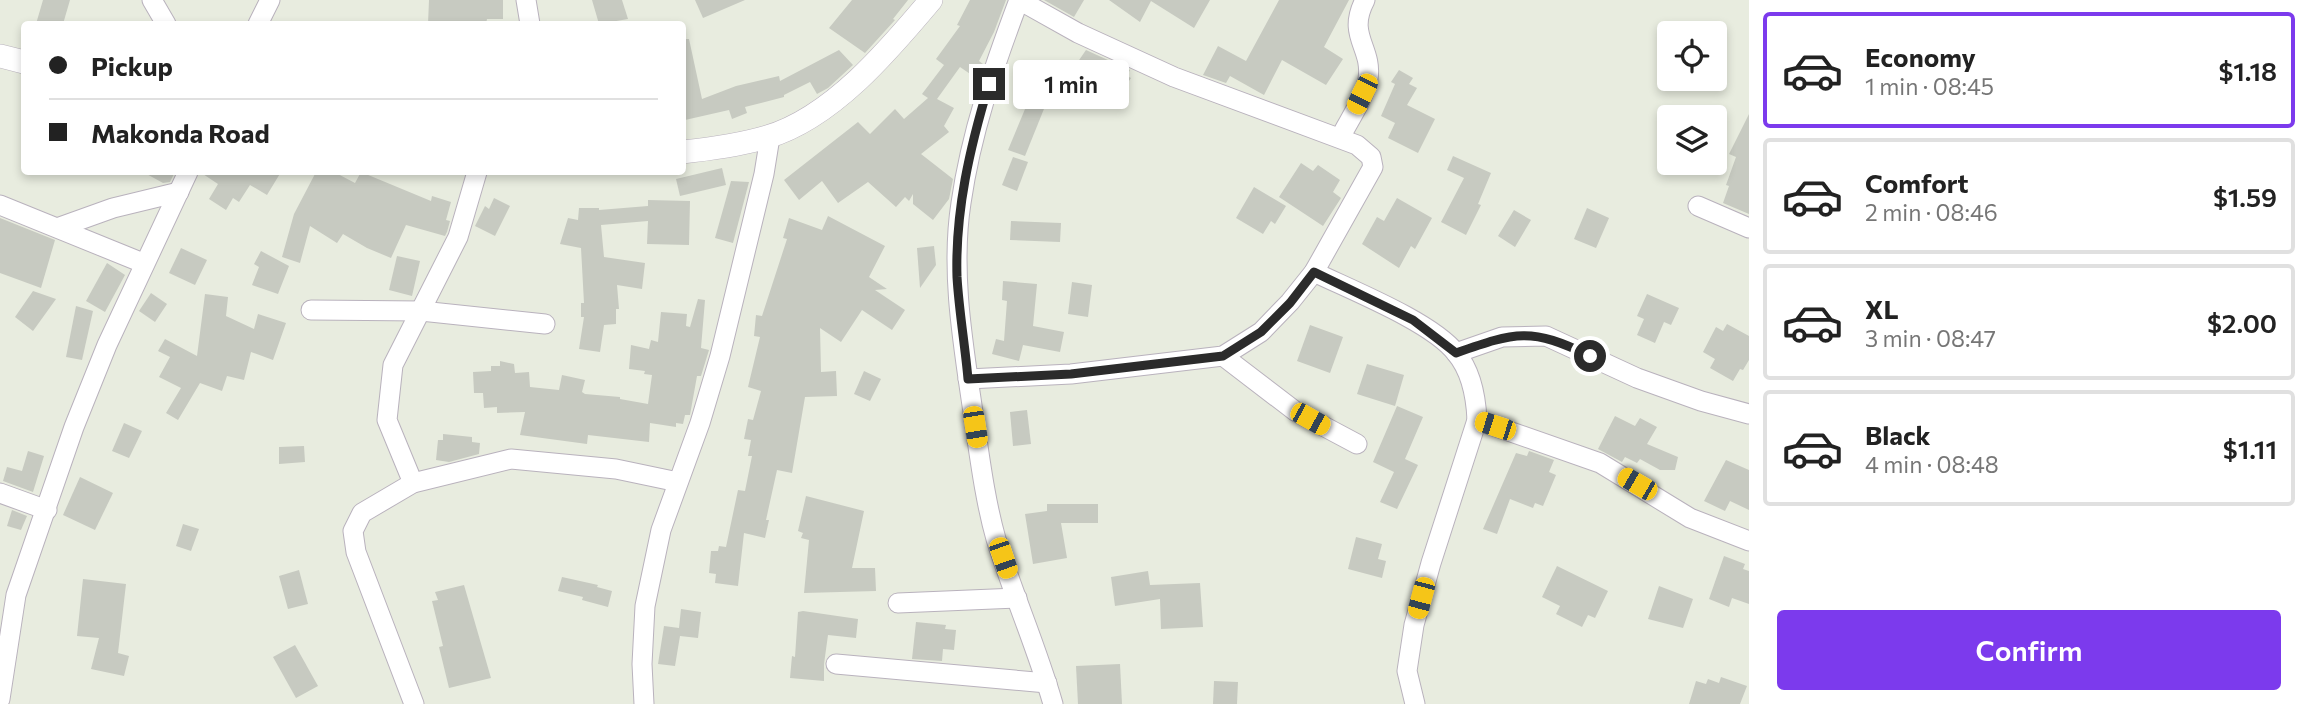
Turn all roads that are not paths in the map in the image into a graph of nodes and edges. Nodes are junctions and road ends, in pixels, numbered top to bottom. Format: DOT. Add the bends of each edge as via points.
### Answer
graph roads {
  1 [pos="152,0"];
  2 [pos="270,0"];
  3 [pos="526,0"];
  4 [pos="931,0"];
  5 [pos="1019,0"];
  6 [pos="1365,0"];
  7 [pos="164,21"];
  8 [pos="259,21"];
  9 [pos="530,21"];
  10 [pos="0,56"];
  11 [pos="21,61"];
  12 [pos="770,137"];
  13 [pos="1340,138"];
  14 [pos="686,152"];
  15 [pos="187,175"];
  16 [pos="476,175"];
  17 [pos="179,192"];
  18 [pos="0,205"];
  19 [pos="1698,206"];
  20 [pos="60,227"];
  21 [pos="1749,228"];
  22 [pos="143,263"];
  23 [pos="1314,272"];
  24 [pos="311,310"];
  25 [pos="421,311"];
  26 [pos="545,324"];
  27 [pos="1456,353"];
  28 [pos="1223,356"];
  29 [pos="968,379"];
  30 [pos="1749,414"];
  31 [pos="1477,420"];
  32 [pos="1357,444"];
  33 [pos="678,482"];
  34 [pos="414,483"];
  35 [pos="0,493"];
  36 [pos="47,510"];
  37 [pos="1749,541"];
  38 [pos="8,595"];
  39 [pos="1017,598"];
  40 [pos="898,603"];
  41 [pos="836,664"];
  42 [pos="1047,683"];
  43 [pos="0,699"];
  44 [pos="414,704"];
  45 [pos="644,704"];
  46 [pos="1053,704"];
  47 [pos="1415,704"];
  1 -- 7 [label="street"];
  2 -- 8 [label="street"];
  3 -- 9 [label="street"];
  4 -- 12 [label="street" via="874,66 840,95"];
  5 -- 13 [label="street" via="1174,77"];
  5 -- 29 [label="street" via="994,66 960,205 957,277"];
  6 -- 13 [label="street" via="1358,13 1357,32 1368,79"];
  10 -- 11 [label="street"];
  12 -- 14 [label="street"];
  12 -- 33 [label="street" via="720,356"];
  13 -- 23 [label="street" via="1366,150 1373,167"];
  15 -- 17 [label="street"];
  16 -- 25 [label="street" via="458,237"];
  17 -- 20 [label="street"];
  17 -- 22 [label="street"];
  18 -- 20 [label="street"];
  19 -- 21 [label="street"];
  20 -- 22 [label="street"];
  22 -- 36 [label="street" via="79,415"];
  23 -- 27 [label="street" via="1413,320"];
  23 -- 28 [label="street" via="1261,332"];
  24 -- 25 [label="street"];
  25 -- 26 [label="street"];
  25 -- 34 [label="street" via="393,365 387,420"];
  27 -- 30 [label="street" via="1502,337 1546,336 1637,378"];
  27 -- 31 [label="street" via="1476,396"];
  28 -- 29 [label="street" via="1071,374"];
  28 -- 32 [label="street" via="1295,411"];
  29 -- 39 [label="street" via="996,538"];
  31 -- 37 [label="street" via="1600,463 1690,518"];
  31 -- 47 [label="street" via="1414,625 1407,671"];
  33 -- 34 [label="street" via="616,469 511,459"];
  33 -- 45 [label="street" via="661,530 645,606"];
  34 -- 44 [label="street" via="362,513 353,531 356,552"];
  35 -- 36 [label="street"];
  36 -- 38 [label="street"];
  38 -- 43 [label="street"];
  39 -- 40 [label="street"];
  39 -- 42 [label="street"];
  41 -- 42 [label="street"];
  42 -- 46 [label="street"];
}
